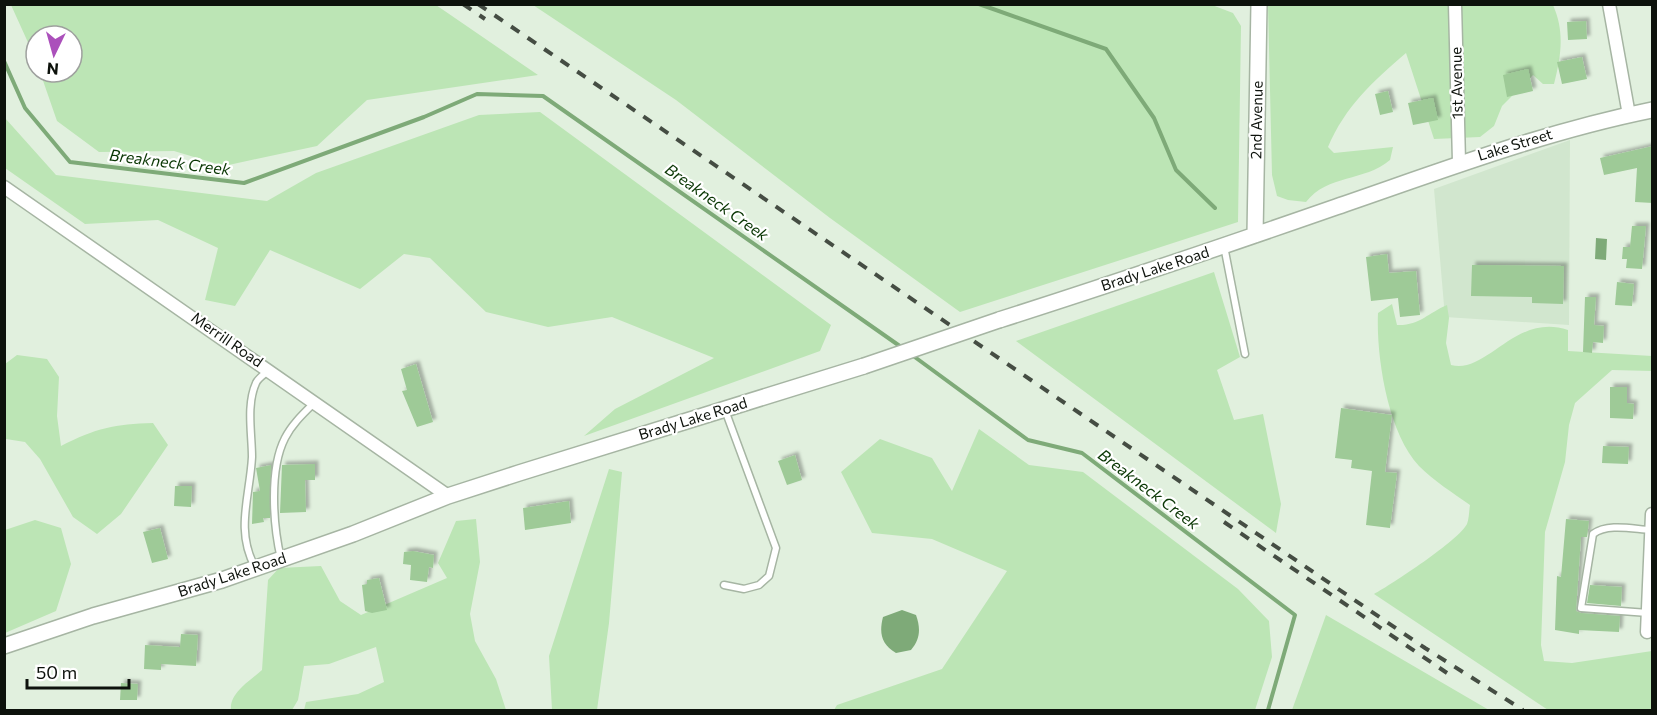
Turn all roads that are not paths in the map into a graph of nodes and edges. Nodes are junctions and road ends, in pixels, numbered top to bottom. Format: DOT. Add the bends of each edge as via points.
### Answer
graph roads {
  1 [pos="1259,4"];
  2 [pos="1455,4"];
  3 [pos="1609,4"];
  4 [pos="1653,110"];
  5 [pos="1629,115"];
  6 [pos="1459,162"];
  7 [pos="4,187"];
  8 [pos="1381,191"];
  9 [pos="1255,235"];
  10 [pos="1224,246"];
  11 [pos="1245,354"];
  12 [pos="269,369"];
  13 [pos="315,401"];
  14 [pos="725,410"];
  15 [pos="448,496"];
  16 [pos="1653,514"];
  17 [pos="1652,530"];
  18 [pos="281,560"];
  19 [pos="255,568"];
  20 [pos="724,585"];
  21 [pos="1648,613"];
  22 [pos="1647,632"];
  23 [pos="4,646"];
  1 -- 9 [label="street, 2nd Avenue"];
  2 -- 6 [label="street, 1st Avenue"];
  3 -- 5 [label="street"];
  4 -- 5 [label="street, Lake Street"];
  5 -- 6 [label="street, Lake Street"];
  6 -- 8 [label="street, Lake Street"];
  7 -- 12 [label="street, Merrill Road"];
  8 -- 9 [label="street, Brady Lake Road"];
  9 -- 10 [label="street, Brady Lake Road"];
  10 -- 11 [label="lane"];
  10 -- 14 [label="street, Brady Lake Road, bridge"];
  12 -- 13 [label="street, Merrill Road"];
  12 -- 19 [label="lane" via="257,381 252,397 245,541"];
  13 -- 15 [label="street, Merrill Road"];
  13 -- 18 [label="lane" via="294,424 279,452 275,516"];
  14 -- 15 [label="street, Brady Lake Road"];
  14 -- 20 [label="lane" via="776,548 769,576 759,585 744,589"];
  15 -- 18 [label="street, Brady Lake Road"];
  16 -- 17 [label="street"];
  17 -- 21 [label="street"];
  17 -- 21 [label="lane" via="1600,528 1593,534 1581,608"];
  18 -- 19 [label="street, Brady Lake Road"];
  19 -- 23 [label="street, Brady Lake Road"];
  21 -- 22 [label="street"];
}
